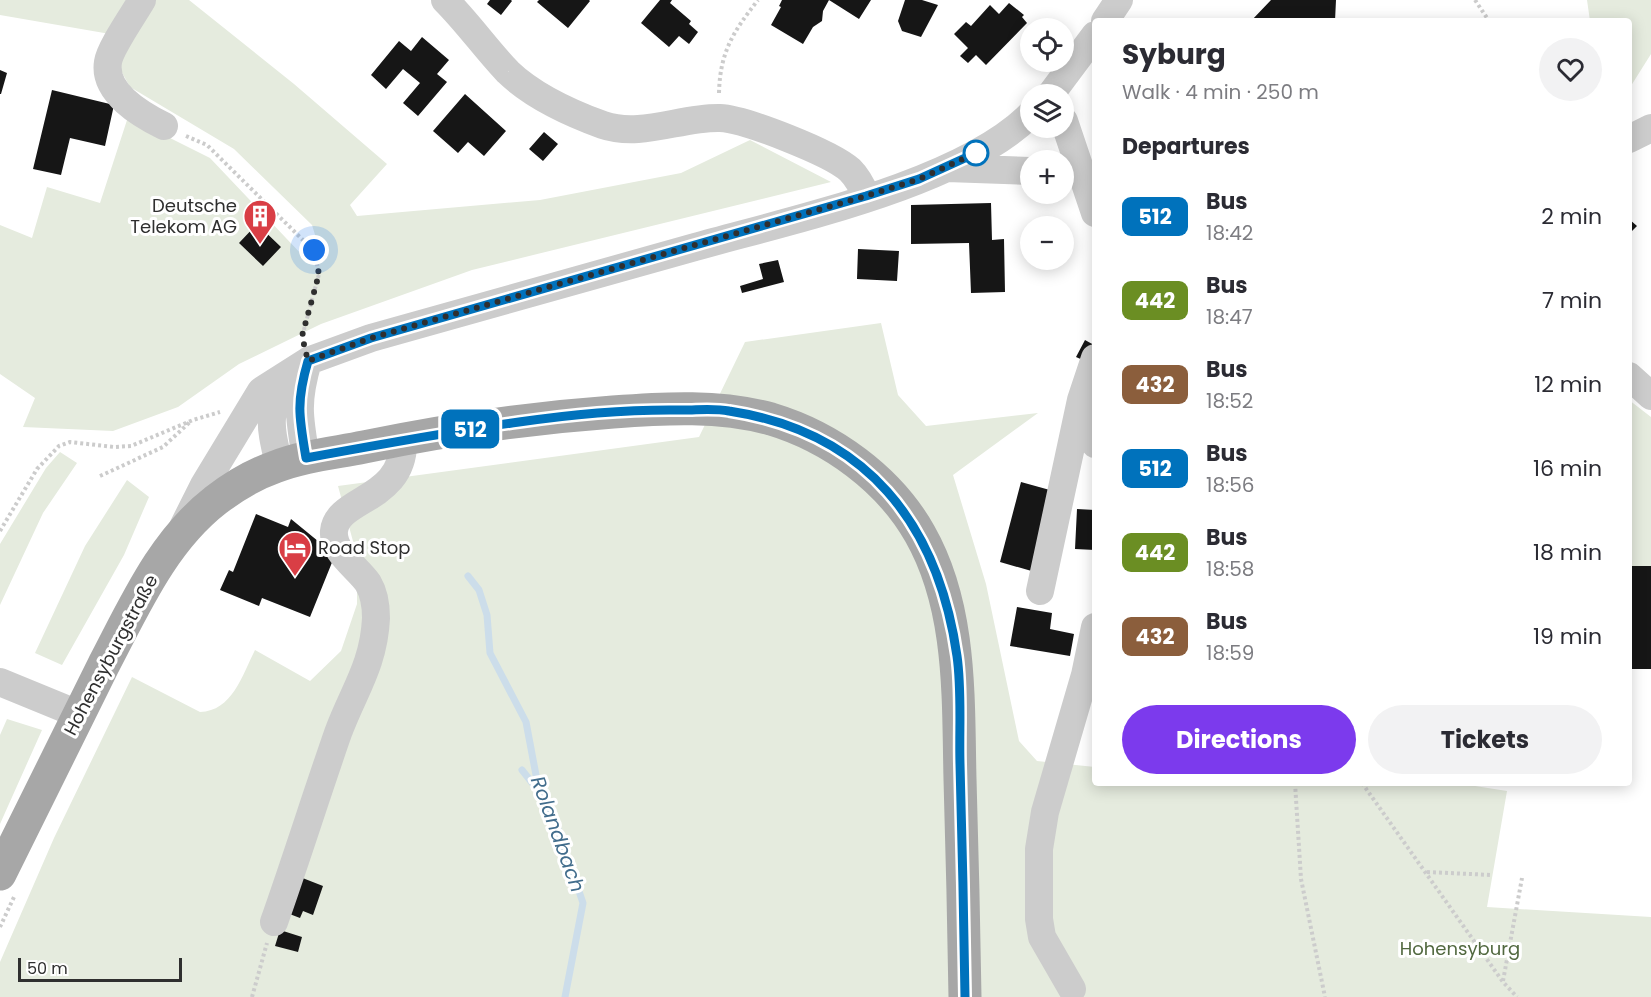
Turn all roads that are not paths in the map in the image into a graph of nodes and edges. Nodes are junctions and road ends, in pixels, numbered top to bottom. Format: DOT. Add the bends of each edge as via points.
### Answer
graph roads {
  1 [pos="142,0"];
  2 [pos="445,0"];
  3 [pos="1119,0"];
  4 [pos="1107,18"];
  5 [pos="1092,39"];
  6 [pos="1060,84"];
  7 [pos="1020,123"];
  8 [pos="165,126"];
  9 [pos="1651,128"];
  10 [pos="1069,138"];
  11 [pos="1632,138"];
  12 [pos="945,168"];
  13 [pos="1020,171"];
  14 [pos="1081,177"];
  15 [pos="866,196"];
  16 [pos="1092,205"];
  17 [pos="297,367"];
  18 [pos="1092,367"];
  19 [pos="1632,379"];
  20 [pos="1651,396"];
  21 [pos="1081,400"];
  22 [pos="1092,426"];
  23 [pos="403,439"];
  24 [pos="293,461"];
  25 [pos="180,534"];
  26 [pos="1040,591"];
  27 [pos="1092,641"];
  28 [pos="0,682"];
  29 [pos="78,714"];
  30 [pos="0,874"];
  31 [pos="274,922"];
  32 [pos="1072,989"];
  33 [pos="965,997"];
  1 -- 8 [label="street" via="108,63 112,83 122,97 140,114"];
  2 -- 15 [label="street" via="531,91 578,115 606,126 648,129 718,118 750,123 848,168 861,182"];
  3 -- 4 [label="street"];
  5 -- 6 [label="street"];
  7 -- 12 [label="street"];
  9 -- 11 [label="street"];
  10 -- 14 [label="street"];
  12 -- 13 [label="street"];
  12 -- 15 [label="street"];
  14 -- 16 [label="street"];
  15 -- 17 [label="street" via="371,338"];
  17 -- 24 [label="street" via="271,410 270,425"];
  17 -- 25 [label="street" via="261,392 244,416"];
  18 -- 21 [label="street"];
  19 -- 20 [label="street"];
  21 -- 22 [label="street" via="1089,409"];
  21 -- 26 [label="street"];
  23 -- 24 [label="main road, Hohensyburgstraße"];
  23 -- 31 [label="street" via="404,456 398,469 376,494 337,521 334,531 339,549 369,584 376,608 375,640 366,673 339,730"];
  23 -- 33 [label="main road, Hohensyburgstraße" via="563,416 654,409 726,410 772,420 812,436 874,477 920,534 937,571 957,657"];
  24 -- 25 [label="main road, Hohensyburgstraße" via="249,479 216,500"];
  25 -- 29 [label="main road, Hohensyburgstraße" via="140,593"];
  27 -- 32 [label="street" via="1045,812 1039,849 1042,937"];
  28 -- 29 [label="street"];
  29 -- 30 [label="main road, Hohensyburgstraße"];
}
